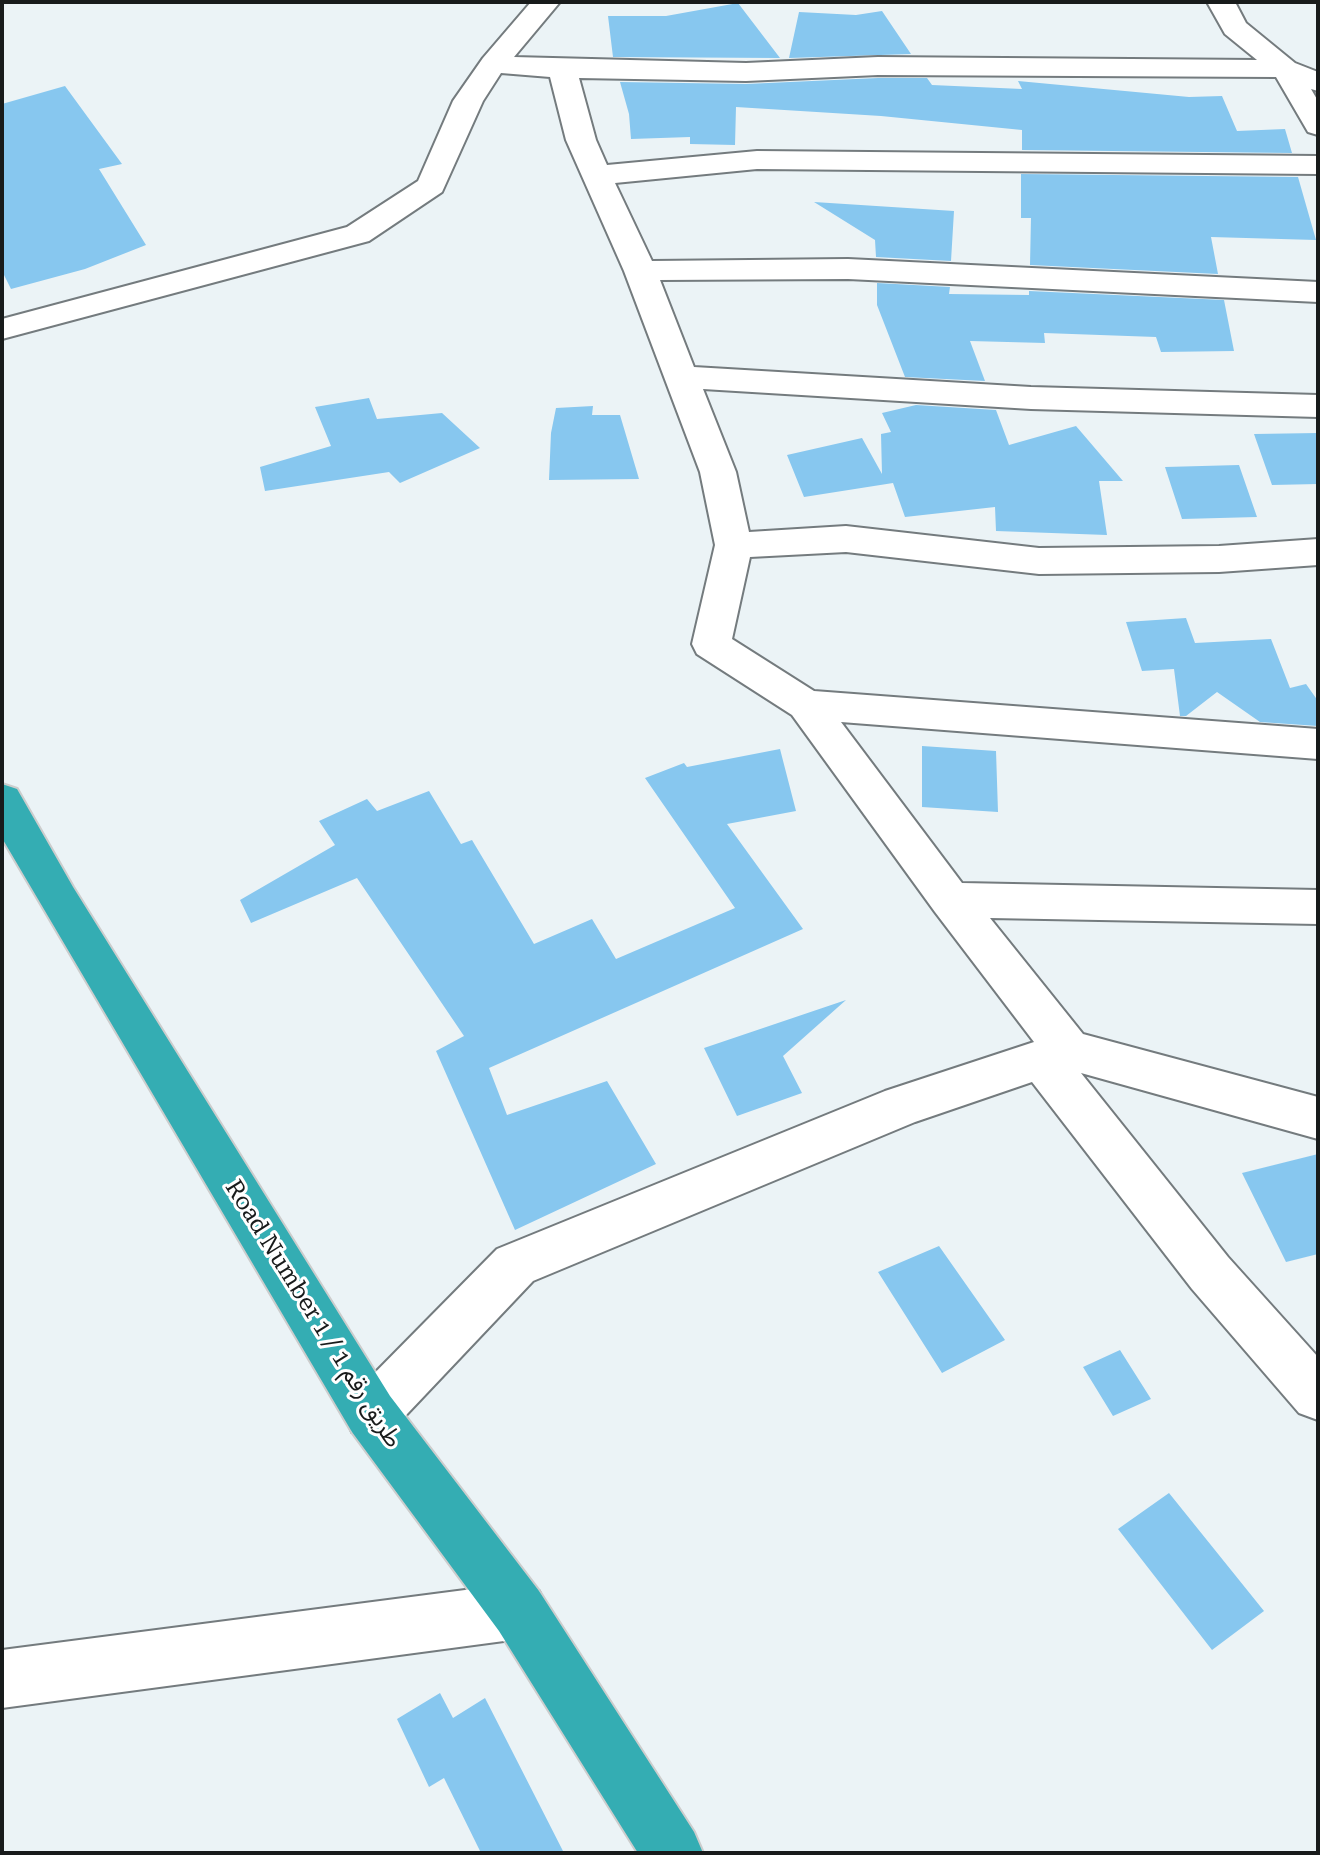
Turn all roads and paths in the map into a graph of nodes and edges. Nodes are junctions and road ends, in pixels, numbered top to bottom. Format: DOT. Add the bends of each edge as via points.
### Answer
graph roads {
  1 [pos="546,2"];
  2 [pos="1221,2"];
  3 [pos="493,64"];
  4 [pos="562,69"];
  5 [pos="1285,69"];
  6 [pos="1318,82"];
  7 [pos="1318,126"];
  8 [pos="1318,165"];
  9 [pos="599,175"];
  10 [pos="640,271"];
  11 [pos="1318,292"];
  12 [pos="2,329"];
  13 [pos="682,377"];
  14 [pos="1318,406"];
  15 [pos="734,545"];
  16 [pos="1318,552"];
  17 [pos="806,705"];
  18 [pos="1318,744"];
  19 [pos="2,800"];
  20 [pos="950,900"];
  21 [pos="1318,907"];
  22 [pos="1055,1054"];
  23 [pos="1318,1118"];
  24 [pos="1318,1395"];
  25 [pos="371,1414"];
  26 [pos="519,1611"];
  27 [pos="2,1679"];
  28 [pos="673,1853"];
  1 -- 3 [label="street"];
  2 -- 5 [label="street" via="1235,28"];
  3 -- 4 [label="street"];
  3 -- 12 [label="street" via="468,101 431,186 358,234"];
  4 -- 5 [label="street"];
  4 -- 9 [label="street" via="581,140"];
  5 -- 6 [label="street"];
  5 -- 7 [label="street"];
  8 -- 9 [label="street" via="757,160"];
  9 -- 10 [label="street"];
  10 -- 11 [label="street" via="848,269"];
  10 -- 13 [label="street"];
  13 -- 14 [label="street" via="1031,398"];
  13 -- 15 [label="street" via="718,472"];
  15 -- 16 [label="street" via="846,539 1039,561"];
  15 -- 17 [label="street" via="711,644"];
  17 -- 18 [label="street"];
  17 -- 20 [label="street"];
  19 -- 25 [label="highway, Road Number 1 / طريق رقم 1"];
  20 -- 21 [label="street"];
  20 -- 22 [label="street"];
  22 -- 23 [label="street"];
  22 -- 24 [label="street" via="1210,1273"];
  22 -- 25 [label="street" via="902,1106 515,1265"];
  25 -- 26 [label="highway, Road Number 1 / طريق رقم 1"];
  26 -- 27 [label="street"];
  26 -- 28 [label="highway, Road Number 1 / طريق رقم 1"];
}
